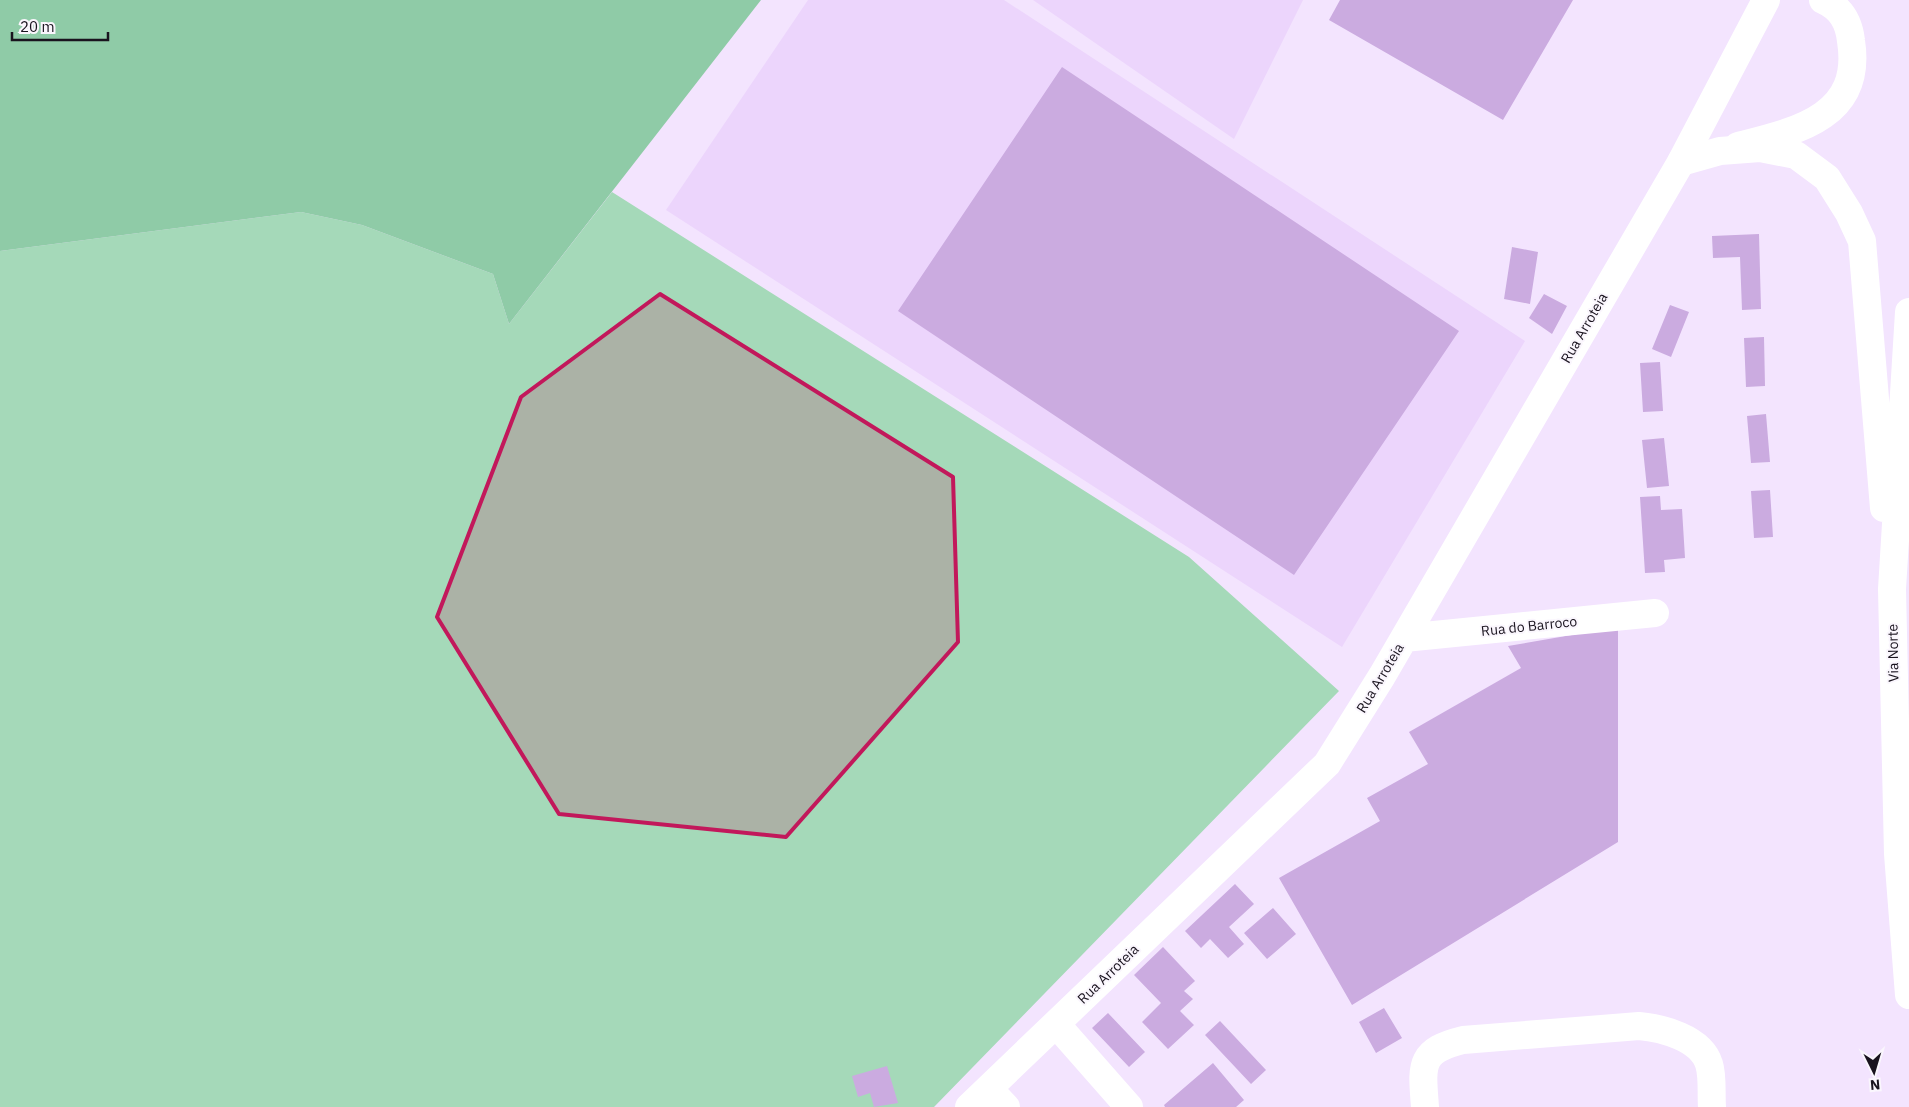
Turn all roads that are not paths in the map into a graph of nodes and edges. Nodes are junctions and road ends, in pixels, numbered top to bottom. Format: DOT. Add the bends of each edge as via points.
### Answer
graph roads {
  1 [pos="1766,0"];
  2 [pos="1823,0"];
  3 [pos="1720,151"];
  4 [pos="1681,162"];
  5 [pos="1909,312"];
  6 [pos="1892,589"];
  7 [pos="1655,613"];
  8 [pos="1404,638"];
  9 [pos="1909,995"];
  10 [pos="1056,1024"];
  11 [pos="997,1098"];
  12 [pos="969,1107"];
  13 [pos="1129,1107"];
  14 [pos="1426,1107"];
  15 [pos="1712,1107"];
  1 -- 4 [label="main road, Rua Arroteia"];
  2 -- 3 [label="main road" via="1836,6 1850,29 1854,61 1848,89 1826,114 1789,133"];
  3 -- 4 [label="main road"];
  3 -- 6 [label="main road" via="1760,148 1796,155 1828,178 1862,241"];
  4 -- 8 [label="main road, Rua Arroteia"];
  5 -- 6 [label="main road, Via Norte"];
  6 -- 9 [label="main road, Via Norte" via="1898,854"];
  7 -- 8 [label="main road, Rua do Barroco"];
  8 -- 10 [label="main road, Rua Arroteia" via="1327,764"];
  10 -- 11 [label="main road, Rua Arroteia"];
  10 -- 13 [label="main road"];
  11 -- 12 [label="main road, Rua Arroteia"];
  14 -- 15 [label="main road" via="1423,1068 1426,1058 1446,1045 1463,1040 1639,1026 1660,1028 1693,1044 1704,1056 1709,1064"];
}
